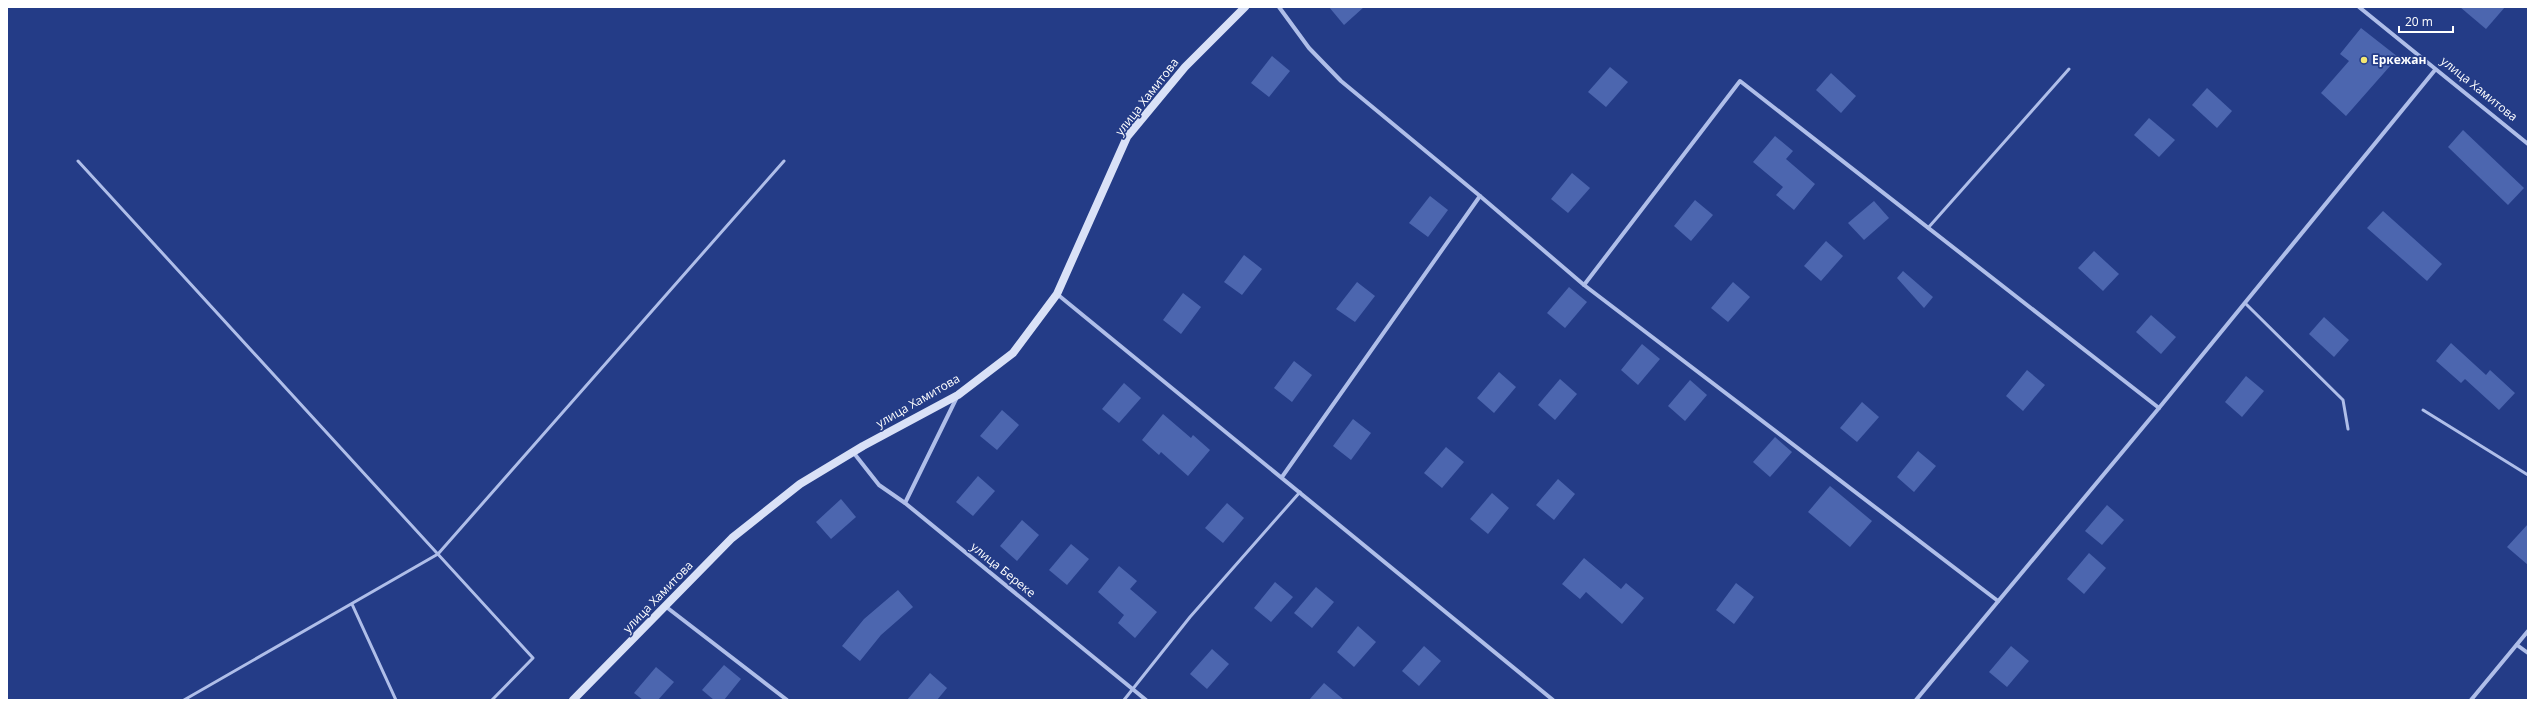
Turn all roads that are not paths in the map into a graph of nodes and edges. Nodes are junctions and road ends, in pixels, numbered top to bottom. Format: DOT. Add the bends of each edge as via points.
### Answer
graph roads {
  1 [pos="1245,7"];
  2 [pos="1279,7"];
  3 [pos="2359,7"];
  4 [pos="2070,69"];
  5 [pos="2435,70"];
  6 [pos="2528,144"];
  7 [pos="78,161"];
  8 [pos="784,161"];
  9 [pos="1480,196"];
  10 [pos="1928,228"];
  11 [pos="1584,285"];
  12 [pos="1057,294"];
  13 [pos="2245,303"];
  14 [pos="958,395"];
  15 [pos="2160,408"];
  16 [pos="2423,410"];
  17 [pos="2348,429"];
  18 [pos="853,452"];
  19 [pos="2528,475"];
  20 [pos="1282,477"];
  21 [pos="1300,492"];
  22 [pos="905,503"];
  23 [pos="438,554"];
  24 [pos="1998,601"];
  25 [pos="352,604"];
  26 [pos="665,606"];
  27 [pos="2528,631"];
  28 [pos="2517,645"];
  29 [pos="2528,653"];
  30 [pos="1132,689"];
  31 [pos="184,700"];
  32 [pos="396,700"];
  33 [pos="492,700"];
  34 [pos="573,700"];
  35 [pos="787,700"];
  36 [pos="1124,700"];
  37 [pos="1146,700"];
  38 [pos="1553,700"];
  39 [pos="1916,700"];
  40 [pos="2471,700"];
  1 -- 12 [label="street, улица Хамитова" via="1185,67 1127,137"];
  2 -- 9 [label="street" via="1309,48 1341,81"];
  3 -- 5 [label="street, улица Хамитова"];
  4 -- 10 [label="lane"];
  5 -- 6 [label="street, улица Хамитова"];
  5 -- 13 [label="street"];
  7 -- 23 [label="lane"];
  8 -- 23 [label="lane"];
  9 -- 11 [label="street"];
  9 -- 20 [label="street"];
  10 -- 11 [label="street" via="1740,81"];
  10 -- 15 [label="street"];
  11 -- 24 [label="street"];
  12 -- 14 [label="street, улица Хамитова" via="1014,352"];
  12 -- 20 [label="street"];
  13 -- 15 [label="street"];
  13 -- 17 [label="lane" via="2343,400"];
  14 -- 18 [label="street, улица Хамитова"];
  14 -- 22 [label="street"];
  15 -- 24 [label="street"];
  16 -- 19 [label="lane"];
  18 -- 22 [label="street, улица Береке" via="879,485"];
  18 -- 26 [label="street, улица Хамитова" via="800,484 732,538"];
  20 -- 21 [label="street"];
  21 -- 30 [label="lane" via="1190,617"];
  21 -- 38 [label="street"];
  22 -- 30 [label="street, улица Береке"];
  23 -- 25 [label="lane"];
  23 -- 33 [label="lane" via="533,658"];
  24 -- 39 [label="street"];
  25 -- 31 [label="lane"];
  25 -- 32 [label="lane"];
  26 -- 34 [label="street, улица Хамитова"];
  26 -- 35 [label="street"];
  27 -- 28 [label="street"];
  28 -- 29 [label="street"];
  28 -- 40 [label="street"];
  30 -- 36 [label="lane"];
  30 -- 37 [label="street, улица Береке"];
}
